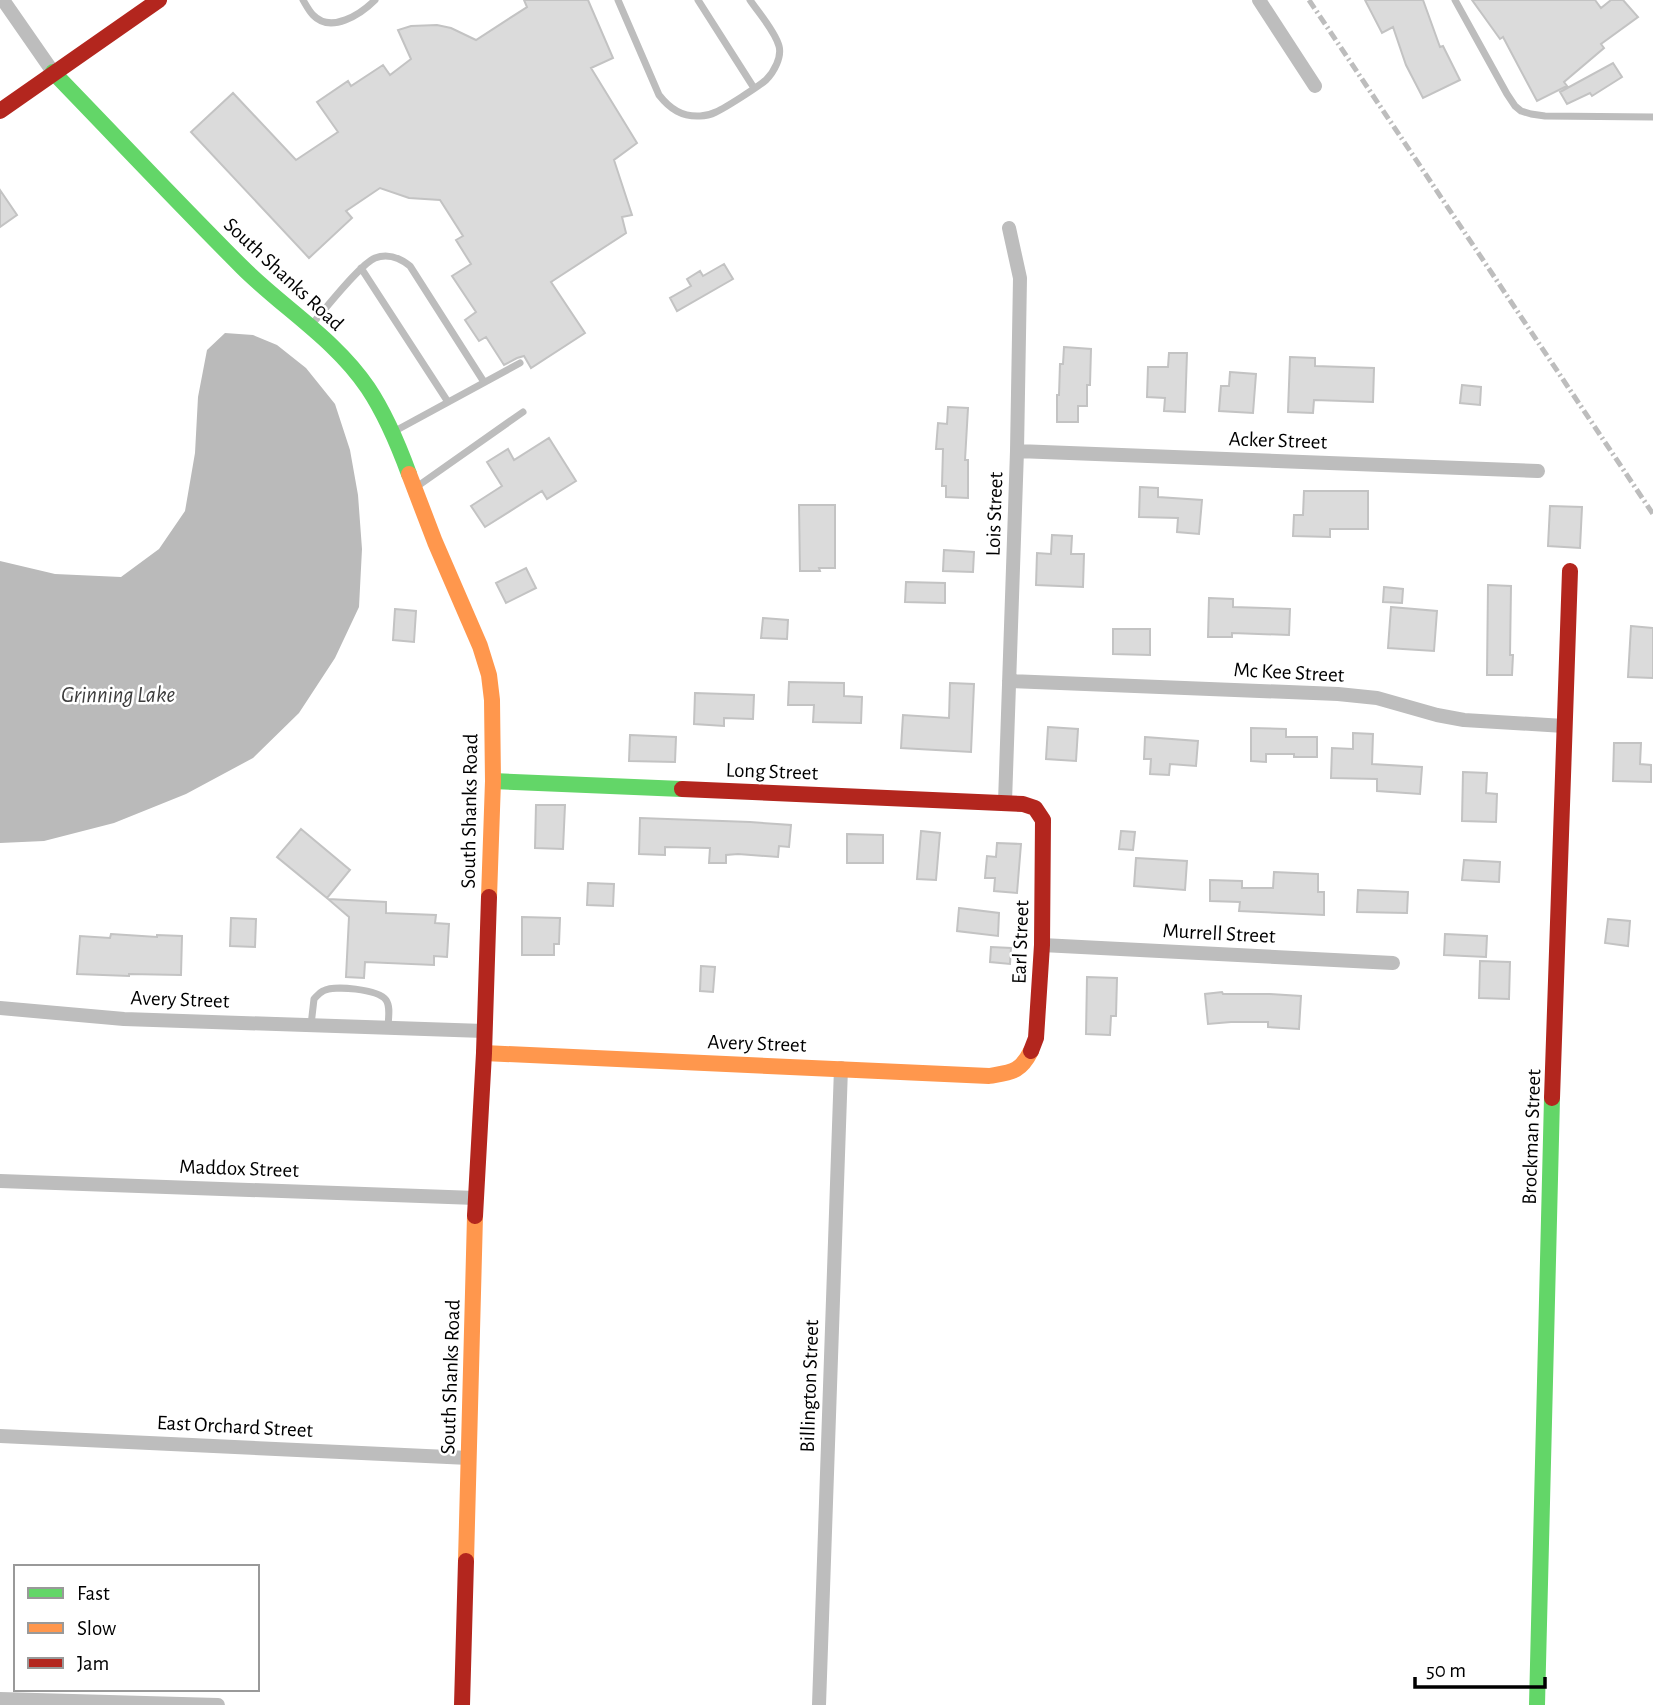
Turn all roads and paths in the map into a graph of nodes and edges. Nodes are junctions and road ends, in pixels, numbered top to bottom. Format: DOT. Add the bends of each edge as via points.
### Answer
graph roads {
  1 [pos="3,0"];
  2 [pos="159,0"];
  3 [pos="303,0"];
  4 [pos="375,0"];
  5 [pos="618,0"];
  6 [pos="698,0"];
  7 [pos="750,0"];
  8 [pos="1259,0"];
  9 [pos="1455,0"];
  10 [pos="53,72"];
  11 [pos="1315,86"];
  12 [pos="754,88"];
  13 [pos="0,111"];
  14 [pos="1653,117"];
  15 [pos="1009,228"];
  16 [pos="361,268"];
  17 [pos="310,326"];
  18 [pos="520,363"];
  19 [pos="484,382"];
  20 [pos="448,402"];
  21 [pos="523,412"];
  22 [pos="393,432"];
  23 [pos="1017,451"];
  24 [pos="1538,471"];
  25 [pos="414,488"];
  26 [pos="1570,571"];
  27 [pos="1009,681"];
  28 [pos="1564,726"];
  29 [pos="493,781"];
  30 [pos="1005,802"];
  31 [pos="1044,820"];
  32 [pos="1042,945"];
  33 [pos="1393,963"];
  34 [pos="0,1008"];
  35 [pos="311,1025"];
  36 [pos="388,1028"];
  37 [pos="484,1031"];
  38 [pos="484,1053"];
  39 [pos="1025,1062"];
  40 [pos="841,1068"];
  41 [pos="0,1181"];
  42 [pos="476,1198"];
  43 [pos="0,1436"];
  44 [pos="469,1458"];
  45 [pos="0,1699"];
  46 [pos="218,1705"];
  47 [pos="462,1705"];
  48 [pos="819,1705"];
  49 [pos="1537,1705"];
  1 -- 10 [label="street"];
  2 -- 10 [label="street"];
  3 -- 4 [label="lane" via="313,15 335,23 365,10"];
  5 -- 12 [label="lane" via="668,107 678,113 716,113"];
  6 -- 12 [label="lane"];
  7 -- 12 [label="lane" via="779,45 772,73"];
  8 -- 11 [label="street"];
  9 -- 14 [label="lane" via="1521,111 1545,116"];
  10 -- 13 [label="street"];
  10 -- 17 [label="street, South Shanks Road" via="244,270"];
  15 -- 23 [label="street, Lois Street" via="1020,278"];
  16 -- 17 [label="lane"];
  16 -- 19 [label="lane" via="386,256 410,266"];
  16 -- 20 [label="lane"];
  17 -- 22 [label="street, South Shanks Road" via="367,387"];
  18 -- 19 [label="lane"];
  19 -- 20 [label="lane"];
  20 -- 22 [label="lane"];
  21 -- 25 [label="lane"];
  22 -- 25 [label="street, South Shanks Road"];
  23 -- 24 [label="street, Acker Street"];
  23 -- 27 [label="street, Lois Street"];
  25 -- 29 [label="street, South Shanks Road" via="489,675"];
  26 -- 28 [label="street, Brockman Street"];
  27 -- 28 [label="street, Mc Kee Street" via="1338,694 1377,698 1464,720"];
  27 -- 30 [label="street, Lois Street"];
  28 -- 49 [label="street, Brockman Street"];
  29 -- 30 [label="street, Long Street"];
  29 -- 37 [label="street, South Shanks Road"];
  30 -- 31 [label="street, Long Street" via="1035,808"];
  31 -- 32 [label="street, Earl Street"];
  32 -- 33 [label="street, Murrell Street"];
  32 -- 39 [label="street, Earl Street" via="1036,1038"];
  34 -- 35 [label="street, Avery Street" via="124,1019"];
  35 -- 36 [label="street, Avery Street"];
  35 -- 36 [label="lane" via="314,999 324,990 363,990 385,999"];
  36 -- 37 [label="street, Avery Street"];
  37 -- 38 [label="street, South Shanks Road"];
  38 -- 40 [label="street, Avery Street"];
  38 -- 42 [label="street, South Shanks Road"];
  39 -- 40 [label="street, Avery Street" via="1013,1072 989,1076"];
  40 -- 48 [label="street, Billington Street"];
  41 -- 42 [label="street, Maddox Street"];
  42 -- 44 [label="street, South Shanks Road"];
  43 -- 44 [label="street, East Orchard Street"];
  44 -- 47 [label="street, South Shanks Road"];
  45 -- 46 [label="street"];
}
